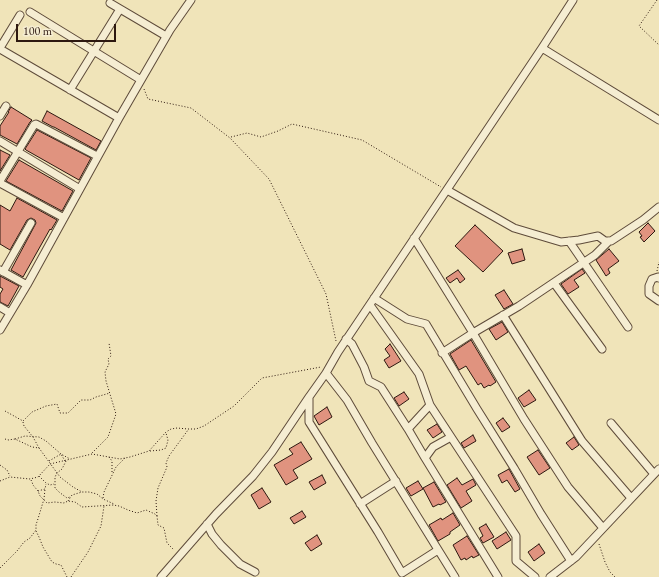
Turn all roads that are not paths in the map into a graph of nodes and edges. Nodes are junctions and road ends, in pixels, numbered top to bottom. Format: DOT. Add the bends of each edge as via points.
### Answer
graph roads {
  1 [pos="573,0"];
  2 [pos="187,2"];
  3 [pos="110,3"];
  4 [pos="120,9"];
  5 [pos="30,12"];
  6 [pos="20,15"];
  7 [pos="166,36"];
  8 [pos="0,48"];
  9 [pos="542,48"];
  10 [pos="94,50"];
  11 [pos="142,80"];
  12 [pos="70,90"];
  13 [pos="6,106"];
  14 [pos="0,116"];
  15 [pos="119,118"];
  16 [pos="659,120"];
  17 [pos="0,141"];
  18 [pos="18,152"];
  19 [pos="97,156"];
  20 [pos="0,182"];
  21 [pos="80,189"];
  22 [pos="447,190"];
  23 [pos="658,211"];
  24 [pos="64,218"];
  25 [pos="31,223"];
  26 [pos="414,238"];
  27 [pos="569,241"];
  28 [pos="608,241"];
  29 [pos="583,263"];
  30 [pos="2,271"];
  31 [pos="659,278"];
  32 [pos="554,283"];
  33 [pos="27,285"];
  34 [pos="374,298"];
  35 [pos="659,301"];
  36 [pos="370,305"];
  37 [pos="0,307"];
  38 [pos="10,313"];
  39 [pos="503,315"];
  40 [pos="628,327"];
  41 [pos="0,330"];
  42 [pos="473,333"];
  43 [pos="346,339"];
  44 [pos="602,349"];
  45 [pos="442,352"];
  46 [pos="326,373"];
  47 [pos="308,397"];
  48 [pos="430,405"];
  49 [pos="612,423"];
  50 [pos="408,429"];
  51 [pos="451,437"];
  52 [pos="425,458"];
  53 [pos="657,472"];
  54 [pos="396,481"];
  55 [pos="631,498"];
  56 [pos="360,504"];
  57 [pos="207,524"];
  58 [pos="603,528"];
  59 [pos="438,550"];
  60 [pos="571,561"];
  61 [pos="255,572"];
  62 [pos="161,577"];
  63 [pos="455,577"];
  64 [pos="498,577"];
  65 [pos="535,577"];
  66 [pos="550,577"];
  1 -- 9 [label="street"];
  2 -- 7 [label="street"];
  3 -- 4 [label="street"];
  4 -- 7 [label="street"];
  4 -- 10 [label="street"];
  5 -- 10 [label="street"];
  6 -- 8 [label="street"];
  7 -- 11 [label="street"];
  8 -- 12 [label="street"];
  9 -- 16 [label="street"];
  9 -- 22 [label="street"];
  10 -- 11 [label="street"];
  10 -- 12 [label="street"];
  11 -- 15 [label="street"];
  12 -- 15 [label="street"];
  13 -- 14 [label="street"];
  15 -- 19 [label="street"];
  17 -- 18 [label="street"];
  18 -- 19 [label="street" via="36,124"];
  18 -- 20 [label="street"];
  18 -- 21 [label="street"];
  19 -- 21 [label="street"];
  20 -- 24 [label="street"];
  21 -- 24 [label="street"];
  22 -- 26 [label="street"];
  22 -- 27 [label="street" via="514,228 561,242"];
  23 -- 28 [label="street"];
  24 -- 33 [label="street"];
  25 -- 30 [label="street"];
  26 -- 34 [label="street"];
  26 -- 42 [label="street"];
  27 -- 28 [label="street" via="598,236"];
  27 -- 29 [label="street"];
  28 -- 29 [label="street" via="596,255"];
  29 -- 32 [label="street"];
  29 -- 40 [label="street"];
  30 -- 33 [label="street"];
  31 -- 35 [label="street" via="652,279 649,286 649,294"];
  32 -- 39 [label="street"];
  32 -- 44 [label="street"];
  33 -- 38 [label="street"];
  34 -- 36 [label="street"];
  34 -- 45 [label="street" via="406,319 426,324"];
  36 -- 43 [label="street"];
  36 -- 48 [label="street" via="419,374"];
  37 -- 38 [label="street"];
  38 -- 41 [label="street"];
  39 -- 42 [label="street"];
  39 -- 55 [label="street" via="582,441"];
  42 -- 45 [label="street"];
  42 -- 58 [label="street" via="568,487"];
  43 -- 46 [label="street"];
  43 -- 50 [label="street" via="352,344 369,381 381,387"];
  45 -- 60 [label="street"];
  46 -- 47 [label="street"];
  46 -- 54 [label="street" via="347,400"];
  47 -- 56 [label="street" via="309,422"];
  47 -- 57 [label="street" via="253,476"];
  48 -- 50 [label="street"];
  48 -- 51 [label="street"];
  49 -- 53 [label="street"];
  50 -- 52 [label="street"];
  51 -- 52 [label="street" via="433,448"];
  51 -- 65 [label="street" via="516,536 516,561"];
  52 -- 64 [label="street"];
  53 -- 55 [label="street"];
  54 -- 56 [label="street"];
  54 -- 59 [label="street"];
  55 -- 58 [label="street"];
  56 -- 59 [label="street" via="402,573"];
  57 -- 61 [label="street" via="212,534 240,564"];
  57 -- 62 [label="street"];
  58 -- 60 [label="street"];
  59 -- 63 [label="street"];
  60 -- 66 [label="street"];
}
